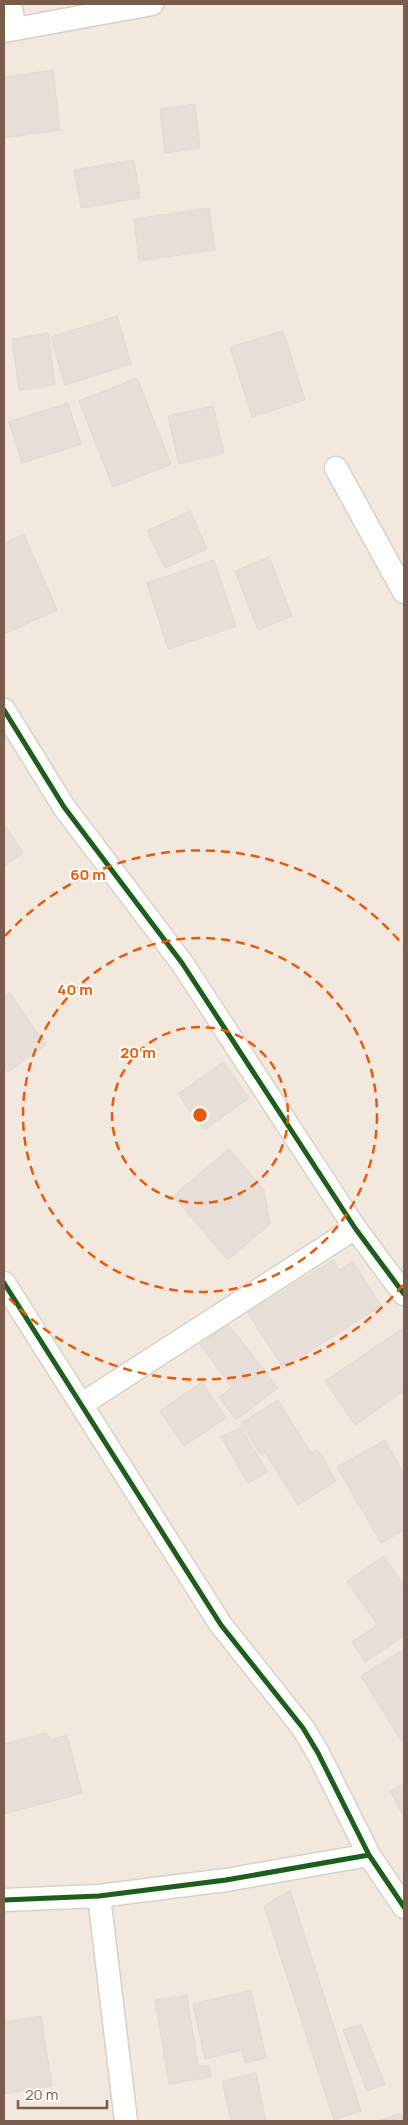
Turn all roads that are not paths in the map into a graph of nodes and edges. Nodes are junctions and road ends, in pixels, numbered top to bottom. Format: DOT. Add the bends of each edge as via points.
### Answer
graph roads {
  1 [pos="10,4"];
  2 [pos="152,4"];
  3 [pos="10,30"];
  4 [pos="336,468"];
  5 [pos="404,592"];
  6 [pos="4,710"];
  7 [pos="355,1228"];
  8 [pos="4,1284"];
  9 [pos="404,1294"];
  10 [pos="82,1404"];
  11 [pos="369,1855"];
  12 [pos="99,1896"];
  13 [pos="4,1900"];
  14 [pos="404,1907"];
  15 [pos="126,2121"];
  1 -- 3 [label="street"];
  2 -- 3 [label="street"];
  4 -- 5 [label="street"];
  6 -- 7 [label="street" via="64,807 182,963"];
  7 -- 9 [label="street"];
  7 -- 10 [label="street"];
  8 -- 10 [label="street"];
  10 -- 11 [label="street" via="221,1625 303,1728"];
  11 -- 12 [label="street" via="226,1880"];
  11 -- 14 [label="street"];
  12 -- 13 [label="street"];
  12 -- 15 [label="street"];
}
